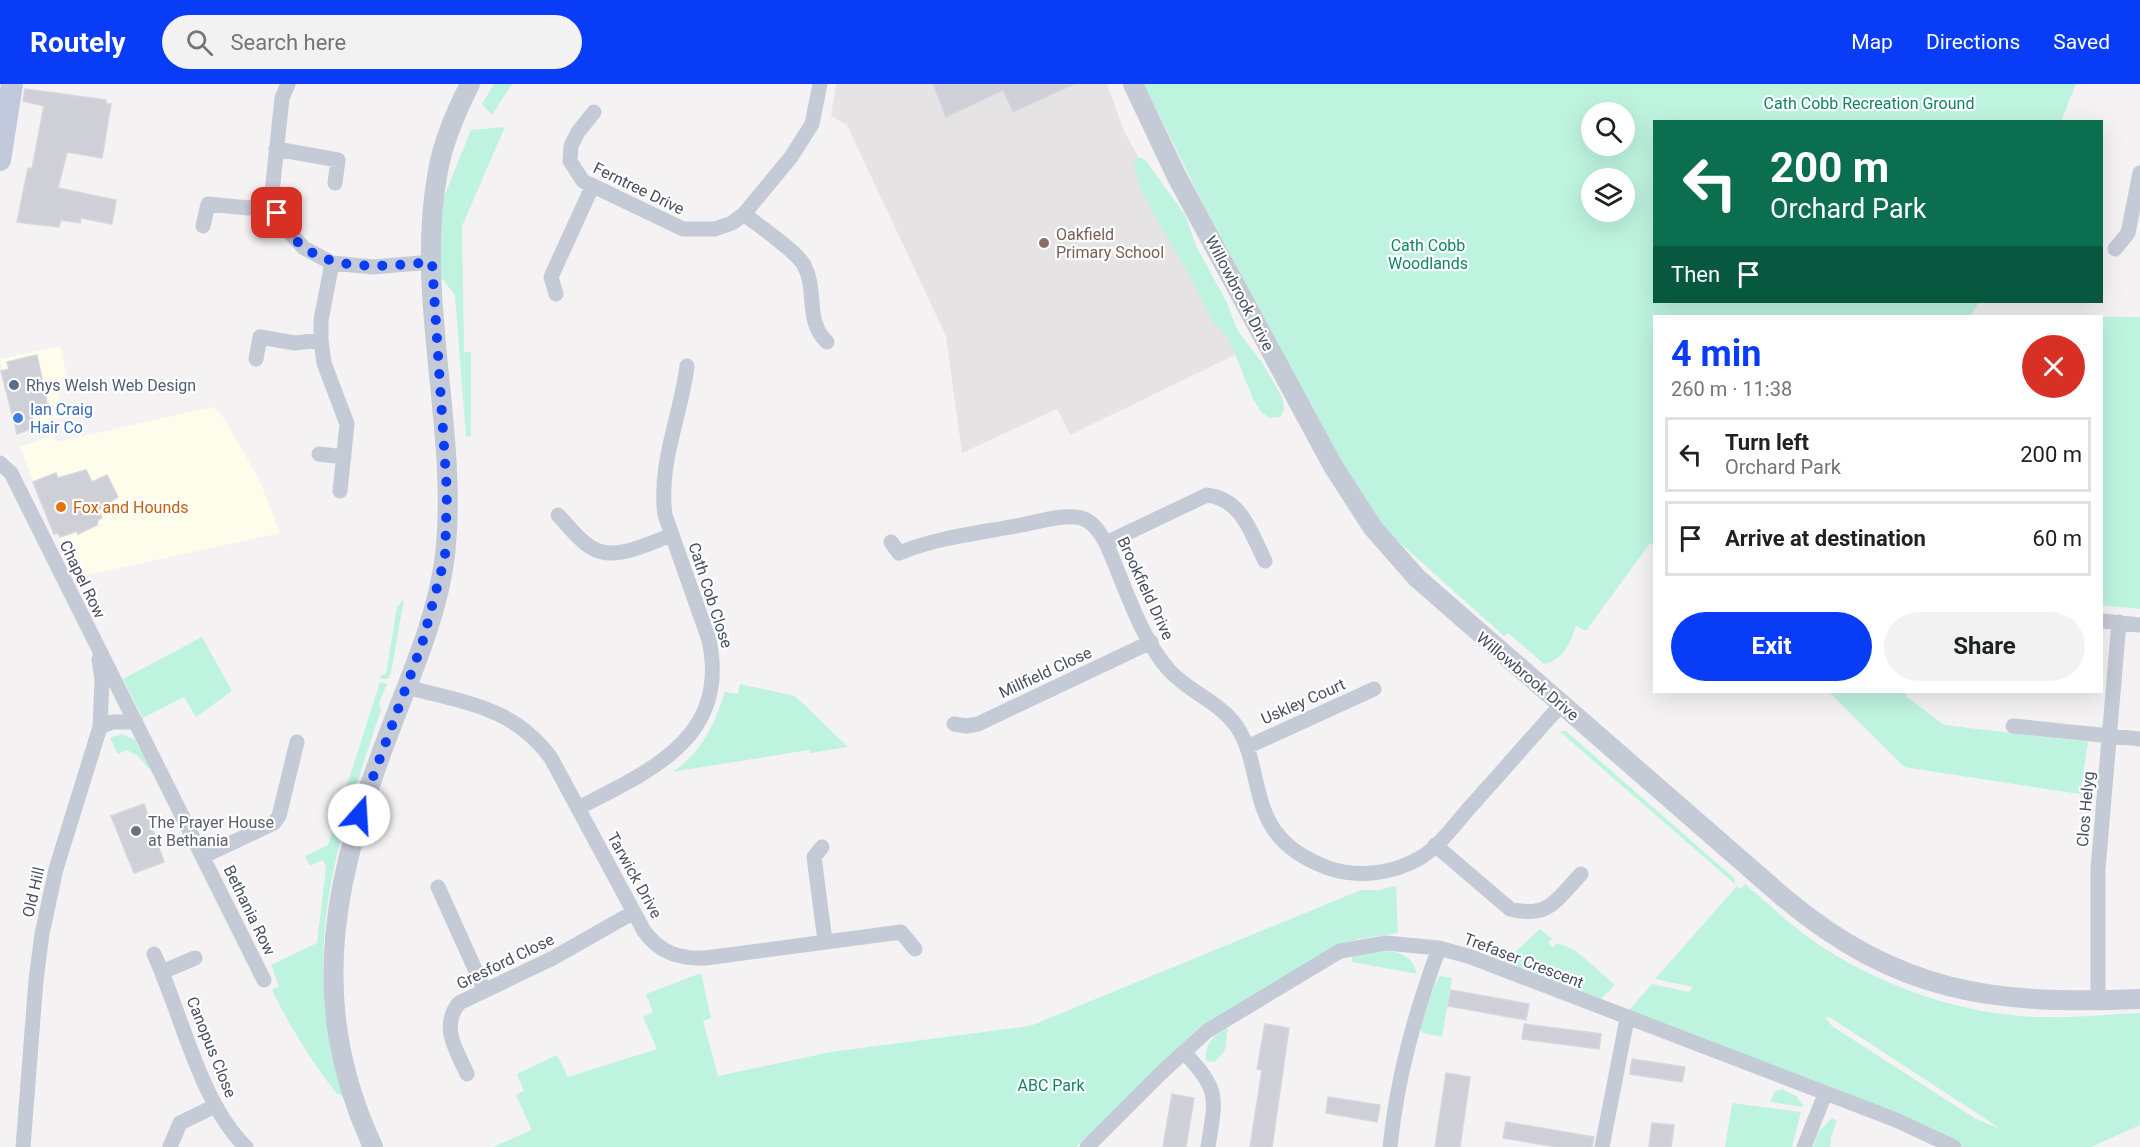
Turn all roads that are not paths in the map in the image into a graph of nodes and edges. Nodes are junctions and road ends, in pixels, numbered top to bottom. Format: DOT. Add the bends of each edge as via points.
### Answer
graph roads {
  1 [pos="12,84"];
  2 [pos="288,84"];
  3 [pos="470,84"];
  4 [pos="820,84"];
  5 [pos="1133,84"];
  6 [pos="594,112"];
  7 [pos="3,117"];
  8 [pos="276,149"];
  9 [pos="0,160"];
  10 [pos="2140,173"];
  11 [pos="336,183"];
  12 [pos="592,187"];
  13 [pos="271,202"];
  14 [pos="744,214"];
  15 [pos="203,226"];
  16 [pos="2115,249"];
  17 [pos="432,262"];
  18 [pos="332,263"];
  19 [pos="556,294"];
  20 [pos="321,340"];
  21 [pos="827,342"];
  22 [pos="256,359"];
  23 [pos="687,366"];
  24 [pos="319,454"];
  25 [pos="344,457"];
  26 [pos="0,463"];
  27 [pos="340,491"];
  28 [pos="558,515"];
  29 [pos="672,535"];
  30 [pos="891,542"];
  31 [pos="1106,543"];
  32 [pos="1265,561"];
  33 [pos="2103,621"];
  34 [pos="2120,622"];
  35 [pos="2140,625"];
  36 [pos="1151,642"];
  37 [pos="97,650"];
  38 [pos="407,687"];
  39 [pos="1374,689"];
  40 [pos="1561,705"];
  41 [pos="136,722"];
  42 [pos="954,724"];
  43 [pos="2013,726"];
  44 [pos="100,727"];
  45 [pos="2109,736"];
  46 [pos="2140,739"];
  47 [pos="297,742"];
  48 [pos="1247,747"];
  49 [pos="578,808"];
  50 [pos="1435,845"];
  51 [pos="822,847"];
  52 [pos="204,856"];
  53 [pos="1581,874"];
  54 [pos="438,887"];
  55 [pos="634,912"];
  56 [pos="825,941"];
  57 [pos="1439,948"];
  58 [pos="915,949"];
  59 [pos="154,954"];
  60 [pos="195,957"];
  61 [pos="162,972"];
  62 [pos="264,981"];
  63 [pos="484,989"];
  64 [pos="2140,999"];
  65 [pos="2098,1000"];
  66 [pos="1627,1019"];
  67 [pos="1184,1052"];
  68 [pos="467,1074"];
  69 [pos="1825,1094"];
  70 [pos="215,1106"];
  71 [pos="23,1147"];
  72 [pos="170,1147"];
  73 [pos="246,1147"];
  74 [pos="373,1147"];
  75 [pos="1087,1147"];
  76 [pos="1208,1147"];
  77 [pos="1390,1147"];
  78 [pos="1602,1147"];
  79 [pos="1804,1147"];
  80 [pos="1954,1147"];
  1 -- 7 [label="main road"];
  2 -- 8 [label="street" via="282,98"];
  3 -- 17 [label="street" via="457,110 438,170"];
  4 -- 14 [label="street, Ferntree Drive" via="816,113 808,132"];
  5 -- 40 [label="street, Willowbrook Drive" via="1178,177 1332,466 1359,508 1386,546 1417,578"];
  6 -- 12 [label="street, Ferntree Drive" via="575,139 570,160 575,173"];
  7 -- 9 [label="main road"];
  8 -- 11 [label="street" via="338,160"];
  8 -- 13 [label="street"];
  10 -- 16 [label="street" via="2128,233"];
  12 -- 14 [label="street, Ferntree Drive" via="683,229 715,229"];
  12 -- 19 [label="street" via="551,278"];
  13 -- 15 [label="street" via="249,208 208,204"];
  13 -- 18 [label="street" via="282,224 304,248"];
  14 -- 21 [label="street" via="802,262 809,279 816,331"];
  17 -- 18 [label="street" via="373,267"];
  17 -- 38 [label="street" via="448,524 429,624"];
  18 -- 20 [label="street"];
  20 -- 22 [label="street" via="295,343 260,338"];
  20 -- 25 [label="street" via="324,363 347,424"];
  23 -- 29 [label="street, Cath Cob Close" via="663,477 665,515"];
  24 -- 25 [label="street"];
  25 -- 27 [label="street"];
  26 -- 37 [label="street, Chapel Row" via="14,479"];
  28 -- 29 [label="street" via="591,548 602,552 615,554"];
  29 -- 49 [label="street, Cath Cob Close" via="711,650 713,681 708,702 688,741 673,754"];
  30 -- 31 [label="street, Brookfield Drive" via="899,553 926,542 1075,517 1087,520"];
  31 -- 32 [label="street" via="1207,495 1219,496 1242,513"];
  31 -- 36 [label="street, Brookfield Drive"];
  33 -- 34 [label="street"];
  34 -- 35 [label="street"];
  34 -- 45 [label="street, Clos Helyg"];
  36 -- 42 [label="street, Millfield Close" via="978,724"];
  36 -- 48 [label="street, Brookfield Drive" via="1183,684 1227,714"];
  37 -- 41 [label="street, Bethania Row"];
  37 -- 44 [label="street, Old Hill" via="102,680"];
  38 -- 49 [label="street, Tarwick Drive" via="496,712 523,727 551,758"];
  38 -- 74 [label="street" via="353,836 341,885 334,954 339,1040 348,1082"];
  39 -- 48 [label="street, Uskley Court"];
  40 -- 50 [label="street, Brookfield Drive"];
  40 -- 65 [label="street, Willowbrook Drive" via="1810,920 1851,947 1904,974 1954,990 2010,999"];
  41 -- 44 [label="street" via="112,722"];
  41 -- 52 [label="street, Bethania Row"];
  43 -- 45 [label="street"];
  44 -- 71 [label="street, Old Hill" via="56,869 42,934"];
  45 -- 46 [label="street"];
  45 -- 65 [label="street, Clos Helyg" via="2098,869"];
  47 -- 52 [label="street, Bethania Row" via="274,823"];
  48 -- 50 [label="street, Brookfield Drive" via="1270,825 1310,861 1359,874 1381,872 1420,857"];
  49 -- 55 [label="street, Tarwick Drive"];
  50 -- 53 [label="street" via="1510,909 1520,912 1535,914 1547,909"];
  51 -- 56 [label="street" via="814,857"];
  52 -- 62 [label="street, Bethania Row"];
  54 -- 63 [label="street"];
  55 -- 56 [label="street, Tarwick Drive" via="652,941 664,951 689,959"];
  55 -- 63 [label="street, Gresford Close" via="553,958"];
  56 -- 58 [label="street, Tarwick Drive" via="901,932"];
  57 -- 66 [label="street, Trefaser Crescent"];
  57 -- 67 [label="street, Trefaser Crescent" via="1386,943 1340,951 1207,1031"];
  57 -- 77 [label="street" via="1407,1043"];
  59 -- 61 [label="street, Canopus Close"];
  60 -- 61 [label="street"];
  61 -- 70 [label="street, Canopus Close"];
  63 -- 68 [label="street, Gresford Close" via="459,1003 449,1022 452,1041"];
  64 -- 65 [label="street, Willowbrook Drive"];
  66 -- 69 [label="street, Trefaser Crescent"];
  66 -- 78 [label="street"];
  67 -- 75 [label="street, Trefaser Crescent"];
  67 -- 76 [label="street" via="1210,1083 1214,1094"];
  69 -- 79 [label="street"];
  69 -- 80 [label="street, Trefaser Crescent"];
  70 -- 72 [label="street" via="180,1123"];
  70 -- 73 [label="street, Canopus Close"];
}
